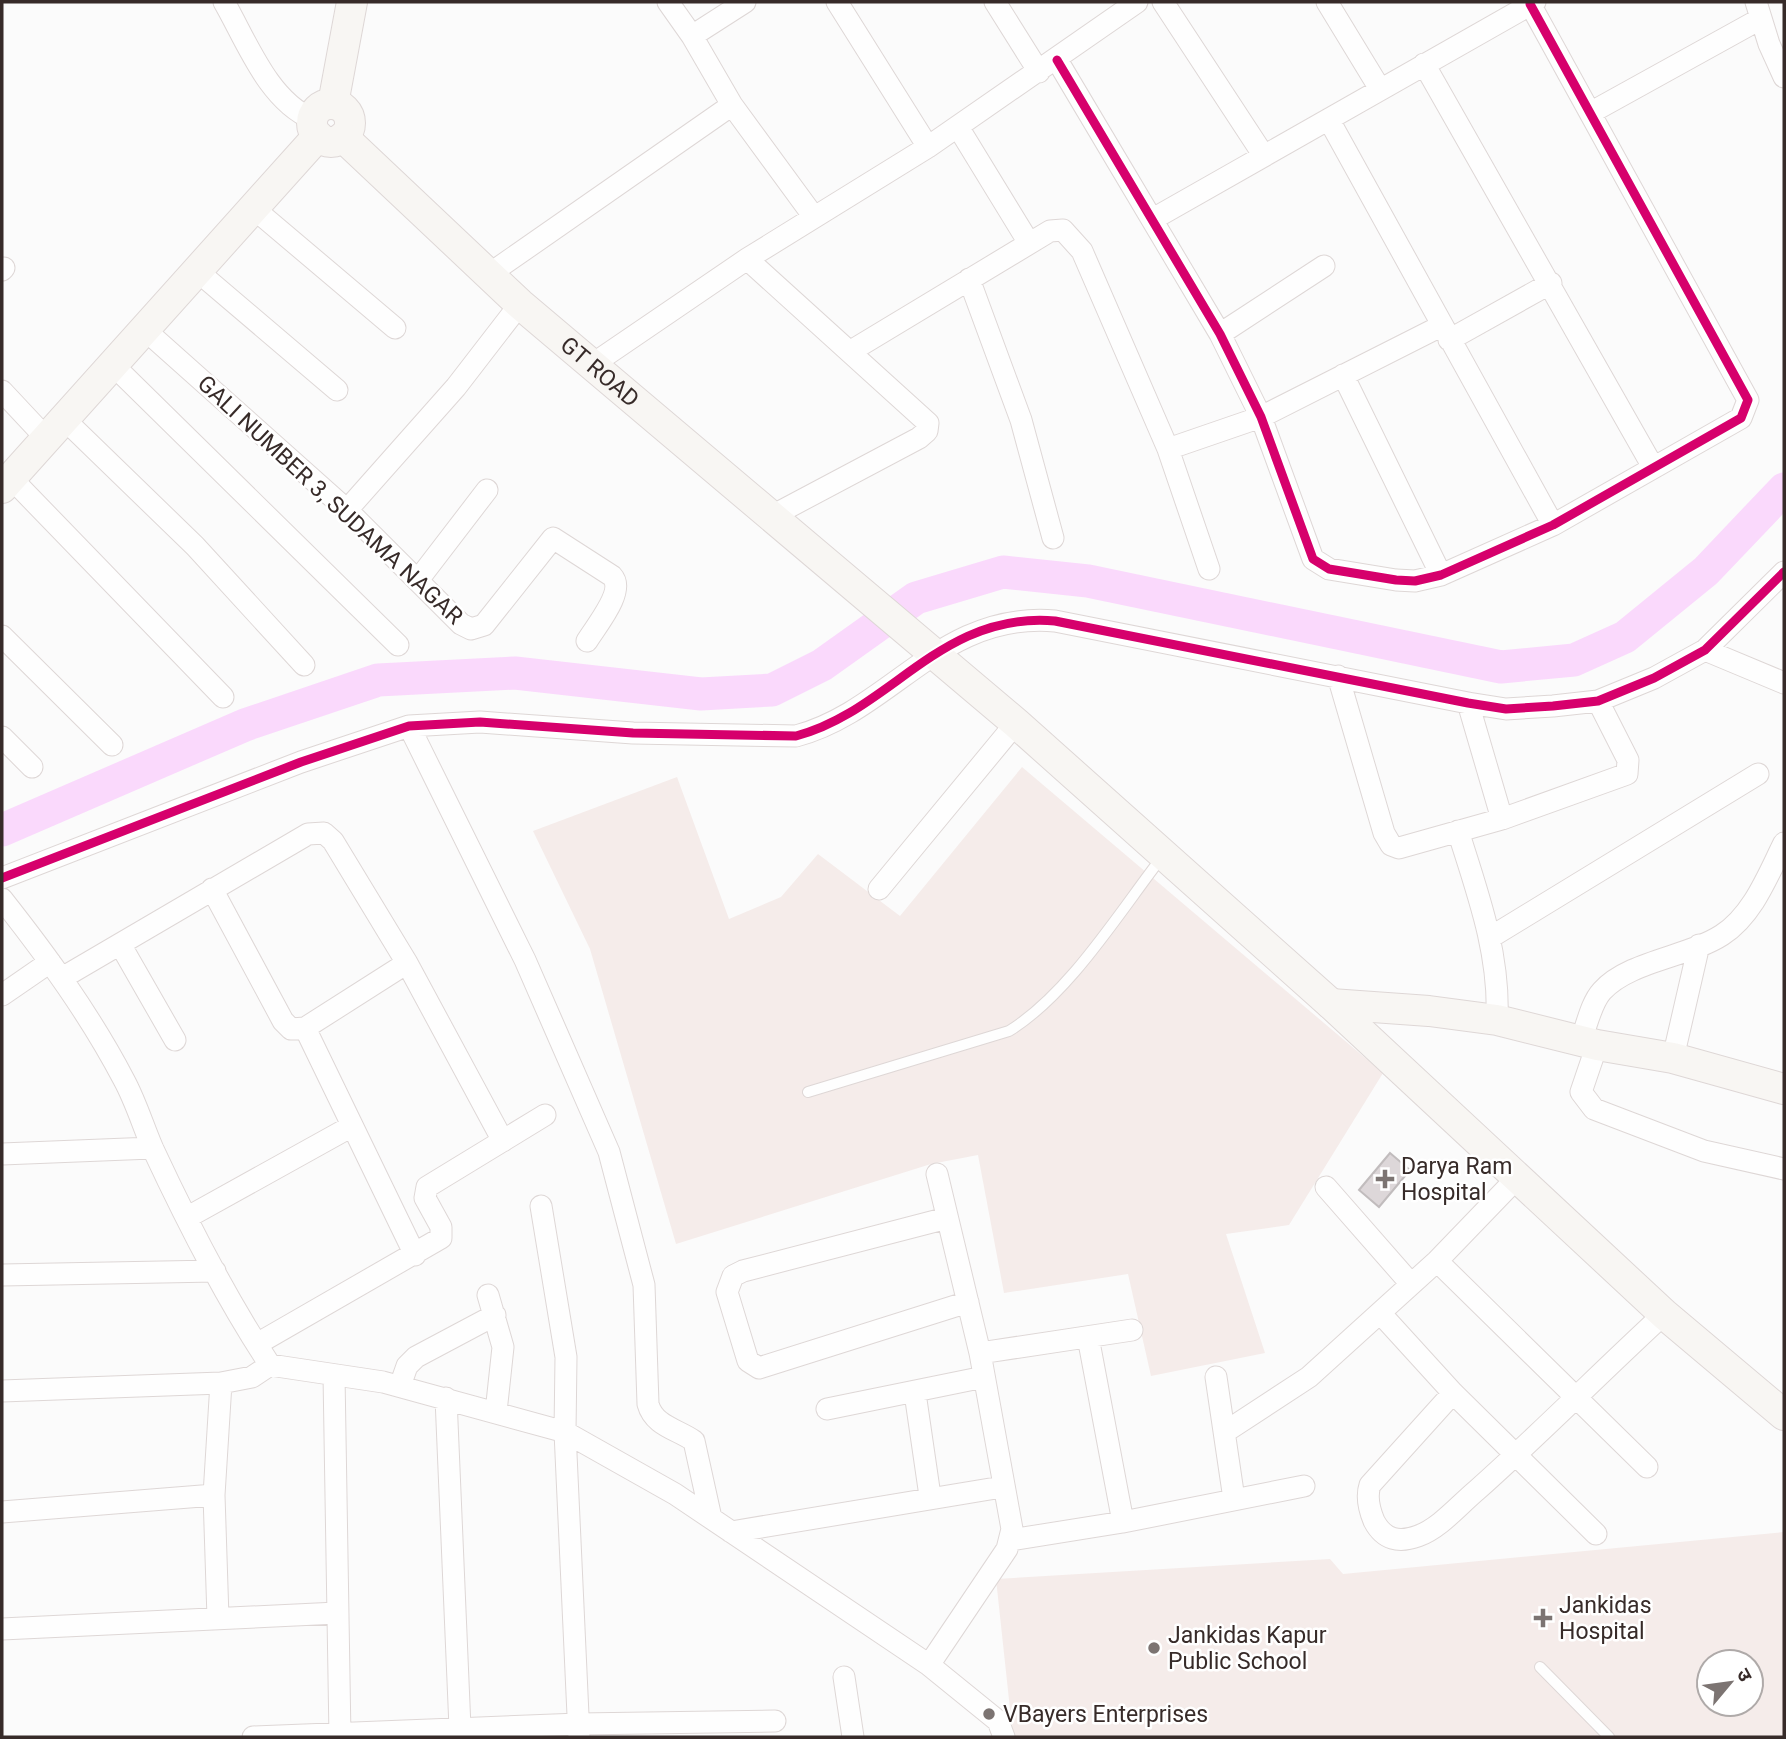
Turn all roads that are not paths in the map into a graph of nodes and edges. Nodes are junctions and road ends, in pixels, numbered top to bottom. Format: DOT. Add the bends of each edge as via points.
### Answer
graph roads {
  1 [pos="224,2"];
  2 [pos="352,2"];
  3 [pos="668,2"];
  4 [pos="745,2"];
  5 [pos="838,2"];
  6 [pos="995,2"];
  7 [pos="1138,2"];
  8 [pos="1163,2"];
  9 [pos="1327,2"];
  10 [pos="1521,5"];
  11 [pos="1758,10"];
  12 [pos="692,36"];
  13 [pos="1424,64"];
  14 [pos="1048,66"];
  15 [pos="1784,76"];
  16 [pos="1380,89"];
  17 [pos="732,105"];
  18 [pos="1591,113"];
  19 [pos="1329,120"];
  20 [pos="326,124"];
  21 [pos="958,127"];
  22 [pos="928,147"];
  23 [pos="1264,156"];
  24 [pos="253,207"];
  25 [pos="814,217"];
  26 [pos="1153,219"];
  27 [pos="1030,243"];
  28 [pos="747,259"];
  29 [pos="1324,267"];
  30 [pos="195,270"];
  31 [pos="488,275"];
  32 [pos="969,279"];
  33 [pos="1550,283"];
  34 [pos="520,303"];
  35 [pos="144,328"];
  36 [pos="395,328"];
  37 [pos="1445,333"];
  38 [pos="1220,334"];
  39 [pos="851,351"];
  40 [pos="111,363"];
  41 [pos="593,363"];
  42 [pos="1343,375"];
  43 [pos="337,390"];
  44 [pos="2,391"];
  45 [pos="1261,417"];
  46 [pos="54,428"];
  47 [pos="1168,449"];
  48 [pos="1653,467"];
  49 [pos="6,483"];
  50 [pos="487,490"];
  51 [pos="347,510"];
  52 [pos="772,516"];
  53 [pos="1553,525"];
  54 [pos="1053,538"];
  55 [pos="1209,569"];
  56 [pos="1784,572"];
  57 [pos="1441,575"];
  58 [pos="418,580"];
  59 [pos="2,636"];
  60 [pos="587,641"];
  61 [pos="398,645"];
  62 [pos="926,647"];
  63 [pos="1705,650"];
  64 [pos="304,665"];
  65 [pos="1338,676"];
  66 [pos="1784,683"];
  67 [pos="223,697"];
  68 [pos="1598,701"];
  69 [pos="1468,703"];
  70 [pos="1016,723"];
  71 [pos="409,726"];
  72 [pos="2,737"];
  73 [pos="112,745"];
  74 [pos="32,767"];
  75 [pos="1758,774"];
  76 [pos="1502,819"];
  77 [pos="1458,831"];
  78 [pos="1784,843"];
  79 [pos="1164,855"];
  80 [pos="2,878"];
  81 [pos="878,889"];
  82 [pos="212,890"];
  83 [pos="2,899"];
  84 [pos="1491,937"];
  85 [pos="120,944"];
  86 [pos="1699,945"];
  87 [pos="407,963"];
  88 [pos="56,970"];
  89 [pos="2,995"];
  90 [pos="1331,1004"];
  91 [pos="1497,1020"];
  92 [pos="305,1028"];
  93 [pos="175,1040"];
  94 [pos="1589,1042"];
  95 [pos="1673,1058"];
  96 [pos="1784,1089"];
  97 [pos="808,1092"];
  98 [pos="545,1115"];
  99 [pos="352,1126"];
  100 [pos="503,1141"];
  101 [pos="152,1147"];
  102 [pos="4,1149"];
  103 [pos="1784,1169"];
  104 [pos="937,1174"];
  105 [pos="1516,1179"];
  106 [pos="1326,1187"];
  107 [pos="541,1206"];
  108 [pos="188,1217"];
  109 [pos="947,1218"];
  110 [pos="415,1255"];
  111 [pos="1437,1261"];
  112 [pos="215,1271"];
  113 [pos="2,1275"];
  114 [pos="1412,1284"];
  115 [pos="968,1302"];
  116 [pos="1381,1314"];
  117 [pos="1664,1314"];
  118 [pos="1132,1330"];
  119 [pos="1088,1337"];
  120 [pos="257,1344"];
  121 [pos="980,1353"];
  122 [pos="270,1364"];
  123 [pos="334,1375"];
  124 [pos="984,1377"];
  125 [pos="1216,1377"];
  126 [pos="221,1384"];
  127 [pos="400,1386"];
  128 [pos="2,1391"];
  129 [pos="915,1393"];
  130 [pos="1453,1393"];
  131 [pos="1576,1395"];
  132 [pos="446,1398"];
  133 [pos="827,1409"];
  134 [pos="496,1412"];
  135 [pos="1784,1415"];
  136 [pos="565,1432"];
  137 [pos="1225,1432"];
  138 [pos="1516,1455"];
  139 [pos="1647,1467"];
  140 [pos="1304,1486"];
  141 [pos="1002,1487"];
  142 [pos="214,1495"];
  143 [pos="930,1496"];
  144 [pos="1234,1499"];
  145 [pos="2,1513"];
  146 [pos="711,1518"];
  147 [pos="1123,1522"];
  148 [pos="731,1532"];
  149 [pos="1596,1534"];
  150 [pos="1011,1540"];
  151 [pos="337,1613"];
  152 [pos="218,1618"];
  153 [pos="2,1629"];
  154 [pos="929,1665"];
  155 [pos="1540,1667"];
  156 [pos="845,1677"];
  157 [pos="775,1721"];
  158 [pos="456,1731"];
  159 [pos="579,1731"];
  160 [pos="686,1731"];
  161 [pos="340,1735"];
  162 [pos="253,1737"];
  163 [pos="853,1737"];
  164 [pos="1004,1737"];
  165 [pos="1609,1737"];
  1 -- 20 [label="street" via="290,108"];
  2 -- 20 [label="main road"];
  3 -- 12 [label="street"];
  4 -- 12 [label="street"];
  5 -- 22 [label="street"];
  6 -- 14 [label="street"];
  7 -- 14 [label="street"];
  8 -- 23 [label="street"];
  9 -- 16 [label="street"];
  10 -- 13 [label="street"];
  10 -- 18 [label="street"];
  11 -- 15 [label="street"];
  11 -- 18 [label="street"];
  12 -- 17 [label="street"];
  13 -- 16 [label="street"];
  13 -- 33 [label="street"];
  14 -- 21 [label="street"];
  14 -- 26 [label="street"];
  16 -- 19 [label="street"];
  17 -- 25 [label="street"];
  17 -- 31 [label="street"];
  18 -- 48 [label="street" via="1748,400 1741,418"];
  19 -- 23 [label="street"];
  19 -- 37 [label="street"];
  20 -- 24 [label="main road"];
  20 -- 31 [label="main road, GT ROAD"];
  21 -- 22 [label="street"];
  21 -- 27 [label="street"];
  22 -- 25 [label="street"];
  23 -- 26 [label="street"];
  24 -- 30 [label="main road"];
  24 -- 36 [label="street"];
  25 -- 28 [label="street"];
  26 -- 38 [label="street"];
  27 -- 32 [label="street"];
  27 -- 47 [label="street" via="1056,229 1072,237 1082,251"];
  28 -- 39 [label="street"];
  28 -- 41 [label="street"];
  29 -- 38 [label="street"];
  30 -- 35 [label="main road"];
  30 -- 43 [label="street"];
  31 -- 34 [label="main road, GT ROAD"];
  32 -- 39 [label="street"];
  32 -- 54 [label="street" via="1021,420"];
  33 -- 37 [label="street"];
  33 -- 48 [label="street"];
  34 -- 41 [label="main road, GT ROAD"];
  34 -- 51 [label="street" via="456,387"];
  35 -- 40 [label="main road"];
  35 -- 51 [label="street, GALI NUMBER 3, SUDAMA NAGAR"];
  37 -- 42 [label="street"];
  37 -- 53 [label="street"];
  38 -- 45 [label="street"];
  39 -- 52 [label="street" via="925,417 927,431"];
  40 -- 46 [label="main road"];
  40 -- 61 [label="street"];
  41 -- 52 [label="main road, GT ROAD"];
  42 -- 45 [label="street"];
  42 -- 57 [label="street"];
  44 -- 46 [label="street"];
  45 -- 47 [label="street"];
  45 -- 57 [label="street" via="1317,564 1396,580"];
  46 -- 49 [label="main road"];
  46 -- 64 [label="street" via="195,546"];
  47 -- 55 [label="street"];
  48 -- 53 [label="street"];
  49 -- 67 [label="street"];
  50 -- 58 [label="street"];
  51 -- 58 [label="street, GALI NUMBER 3, SUDAMA NAGAR"];
  52 -- 62 [label="main road, GT ROAD"];
  53 -- 57 [label="street"];
  56 -- 63 [label="street"];
  58 -- 60 [label="street, GALI NUMBER 3, SUDAMA NAGAR" via="461,624 477,628 484,625 549,540 558,538 616,580 616,590"];
  59 -- 73 [label="street"];
  62 -- 65 [label="street" via="1027,619"];
  62 -- 70 [label="main road, GT ROAD"];
  62 -- 71 [label="street" via="841,719 796,736 634,733 480,722"];
  63 -- 66 [label="street"];
  63 -- 68 [label="street"];
  65 -- 69 [label="street"];
  65 -- 77 [label="street" via="1386,841 1399,848"];
  68 -- 69 [label="street" via="1506,709"];
  68 -- 76 [label="street" via="1628,760 1627,774"];
  69 -- 76 [label="street"];
  70 -- 79 [label="main road, GT ROAD"];
  70 -- 81 [label="street"];
  71 -- 80 [label="street" via="278,770"];
  71 -- 146 [label="street" via="525,960 609,1152 644,1285 651,1415 694,1441"];
  72 -- 74 [label="street"];
  75 -- 84 [label="street"];
  76 -- 77 [label="street"];
  77 -- 84 [label="street"];
  78 -- 86 [label="street" via="1748,911 1724,934"];
  79 -- 90 [label="main road, GT ROAD"];
  79 -- 97 [label="lane" via="1056,993 1027,1020 1009,1031"];
  82 -- 85 [label="street"];
  82 -- 87 [label="street" via="308,834 324,833"];
  82 -- 92 [label="street" via="283,1021 291,1029"];
  83 -- 88 [label="street"];
  84 -- 91 [label="street" via="1499,987"];
  85 -- 88 [label="street"];
  85 -- 93 [label="street"];
  86 -- 94 [label="street" via="1612,982 1596,999"];
  86 -- 95 [label="street"];
  87 -- 92 [label="street"];
  87 -- 100 [label="street"];
  88 -- 89 [label="street"];
  88 -- 101 [label="street" via="126,1083"];
  90 -- 91 [label="main road"];
  90 -- 105 [label="main road, GT ROAD"];
  91 -- 94 [label="main road"];
  92 -- 99 [label="street"];
  94 -- 95 [label="main road"];
  94 -- 103 [label="street" via="1581,1092 1594,1109 1704,1151"];
  95 -- 96 [label="main road"];
  98 -- 100 [label="street"];
  99 -- 108 [label="street"];
  99 -- 110 [label="street"];
  100 -- 110 [label="street" via="428,1187 425,1198 442,1233"];
  101 -- 102 [label="street"];
  101 -- 108 [label="street"];
  104 -- 109 [label="street"];
  105 -- 111 [label="street"];
  105 -- 117 [label="main road, GT ROAD"];
  106 -- 114 [label="street"];
  107 -- 136 [label="street" via="564,1330"];
  108 -- 112 [label="street"];
  109 -- 115 [label="street"];
  109 -- 115 [label="street" via="743,1270 733,1276 727,1292 748,1361 759,1368"];
  110 -- 120 [label="street"];
  111 -- 114 [label="street"];
  111 -- 131 [label="street"];
  112 -- 113 [label="street"];
  112 -- 120 [label="street"];
  114 -- 116 [label="street"];
  115 -- 121 [label="street"];
  116 -- 130 [label="street"];
  116 -- 137 [label="street" via="1295,1388"];
  117 -- 131 [label="street"];
  117 -- 135 [label="main road, GT ROAD"];
  118 -- 119 [label="street"];
  119 -- 121 [label="street"];
  119 -- 147 [label="street"];
  120 -- 122 [label="street"];
  121 -- 124 [label="street"];
  122 -- 123 [label="street"];
  122 -- 126 [label="street" via="252,1377"];
  123 -- 127 [label="street"];
  123 -- 151 [label="street"];
  124 -- 129 [label="street"];
  124 -- 141 [label="street"];
  125 -- 137 [label="street"];
  126 -- 128 [label="street"];
  126 -- 142 [label="street"];
  127 -- 132 [label="street"];
  127 -- 134 [label="street" via="407,1366 416,1357 491,1305 503,1354"];
  129 -- 133 [label="street"];
  129 -- 143 [label="street"];
  130 -- 138 [label="street"];
  130 -- 138 [label="street" via="1370,1485 1369,1504 1379,1530 1401,1540 1421,1535"];
  131 -- 138 [label="street"];
  131 -- 139 [label="street"];
  132 -- 134 [label="street"];
  132 -- 158 [label="street"];
  134 -- 136 [label="street"];
  136 -- 146 [label="street"];
  136 -- 159 [label="street"];
  137 -- 144 [label="street"];
  138 -- 149 [label="street"];
  140 -- 144 [label="street"];
  141 -- 143 [label="street"];
  141 -- 150 [label="street"];
  142 -- 145 [label="street"];
  142 -- 152 [label="street"];
  143 -- 148 [label="street"];
  144 -- 147 [label="street"];
  146 -- 148 [label="street"];
  147 -- 150 [label="street"];
  148 -- 154 [label="street"];
  150 -- 154 [label="street"];
  151 -- 152 [label="street"];
  151 -- 161 [label="street"];
  152 -- 153 [label="street"];
  154 -- 164 [label="street" via="998,1721"];
  155 -- 165 [label="lane"];
  156 -- 163 [label="street"];
  157 -- 160 [label="street"];
  158 -- 159 [label="street"];
  158 -- 161 [label="street"];
  159 -- 160 [label="street"];
  161 -- 162 [label="street"];
}
